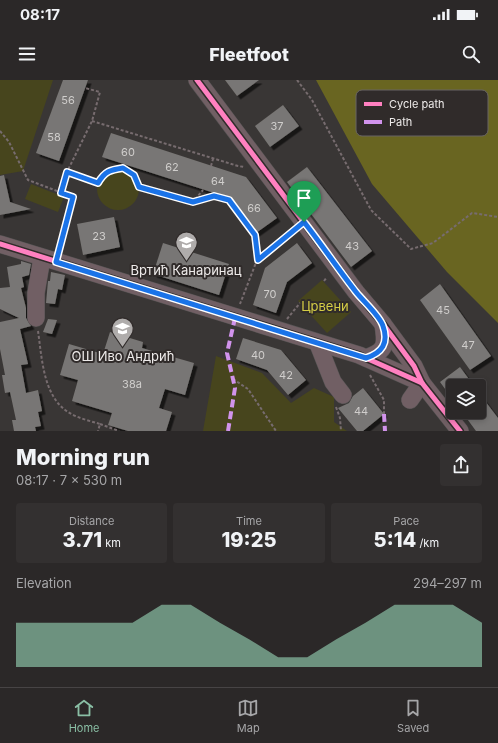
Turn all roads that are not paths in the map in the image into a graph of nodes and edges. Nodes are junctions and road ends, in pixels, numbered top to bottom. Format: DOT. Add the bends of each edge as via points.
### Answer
graph roads {
  1 [pos="197,80"];
  2 [pos="0,244"];
  3 [pos="49,260"];
  4 [pos="36,318"];
  5 [pos="383,324"];
  6 [pos="318,344"];
  7 [pos="366,358"];
  8 [pos="422,383"];
  9 [pos="344,395"];
  10 [pos="410,400"];
  11 [pos="460,431"];
  1 -- 5 [label="street" via="356,292"];
  2 -- 3 [label="street"];
  3 -- 4 [label="street" via="35,298"];
  3 -- 6 [label="street"];
  5 -- 7 [label="street" via="384,346 375,355"];
  5 -- 8 [label="street" via="414,366"];
  6 -- 7 [label="street"];
  6 -- 9 [label="street" via="331,377"];
  7 -- 8 [label="street"];
  8 -- 10 [label="street"];
  8 -- 11 [label="street"];
}
